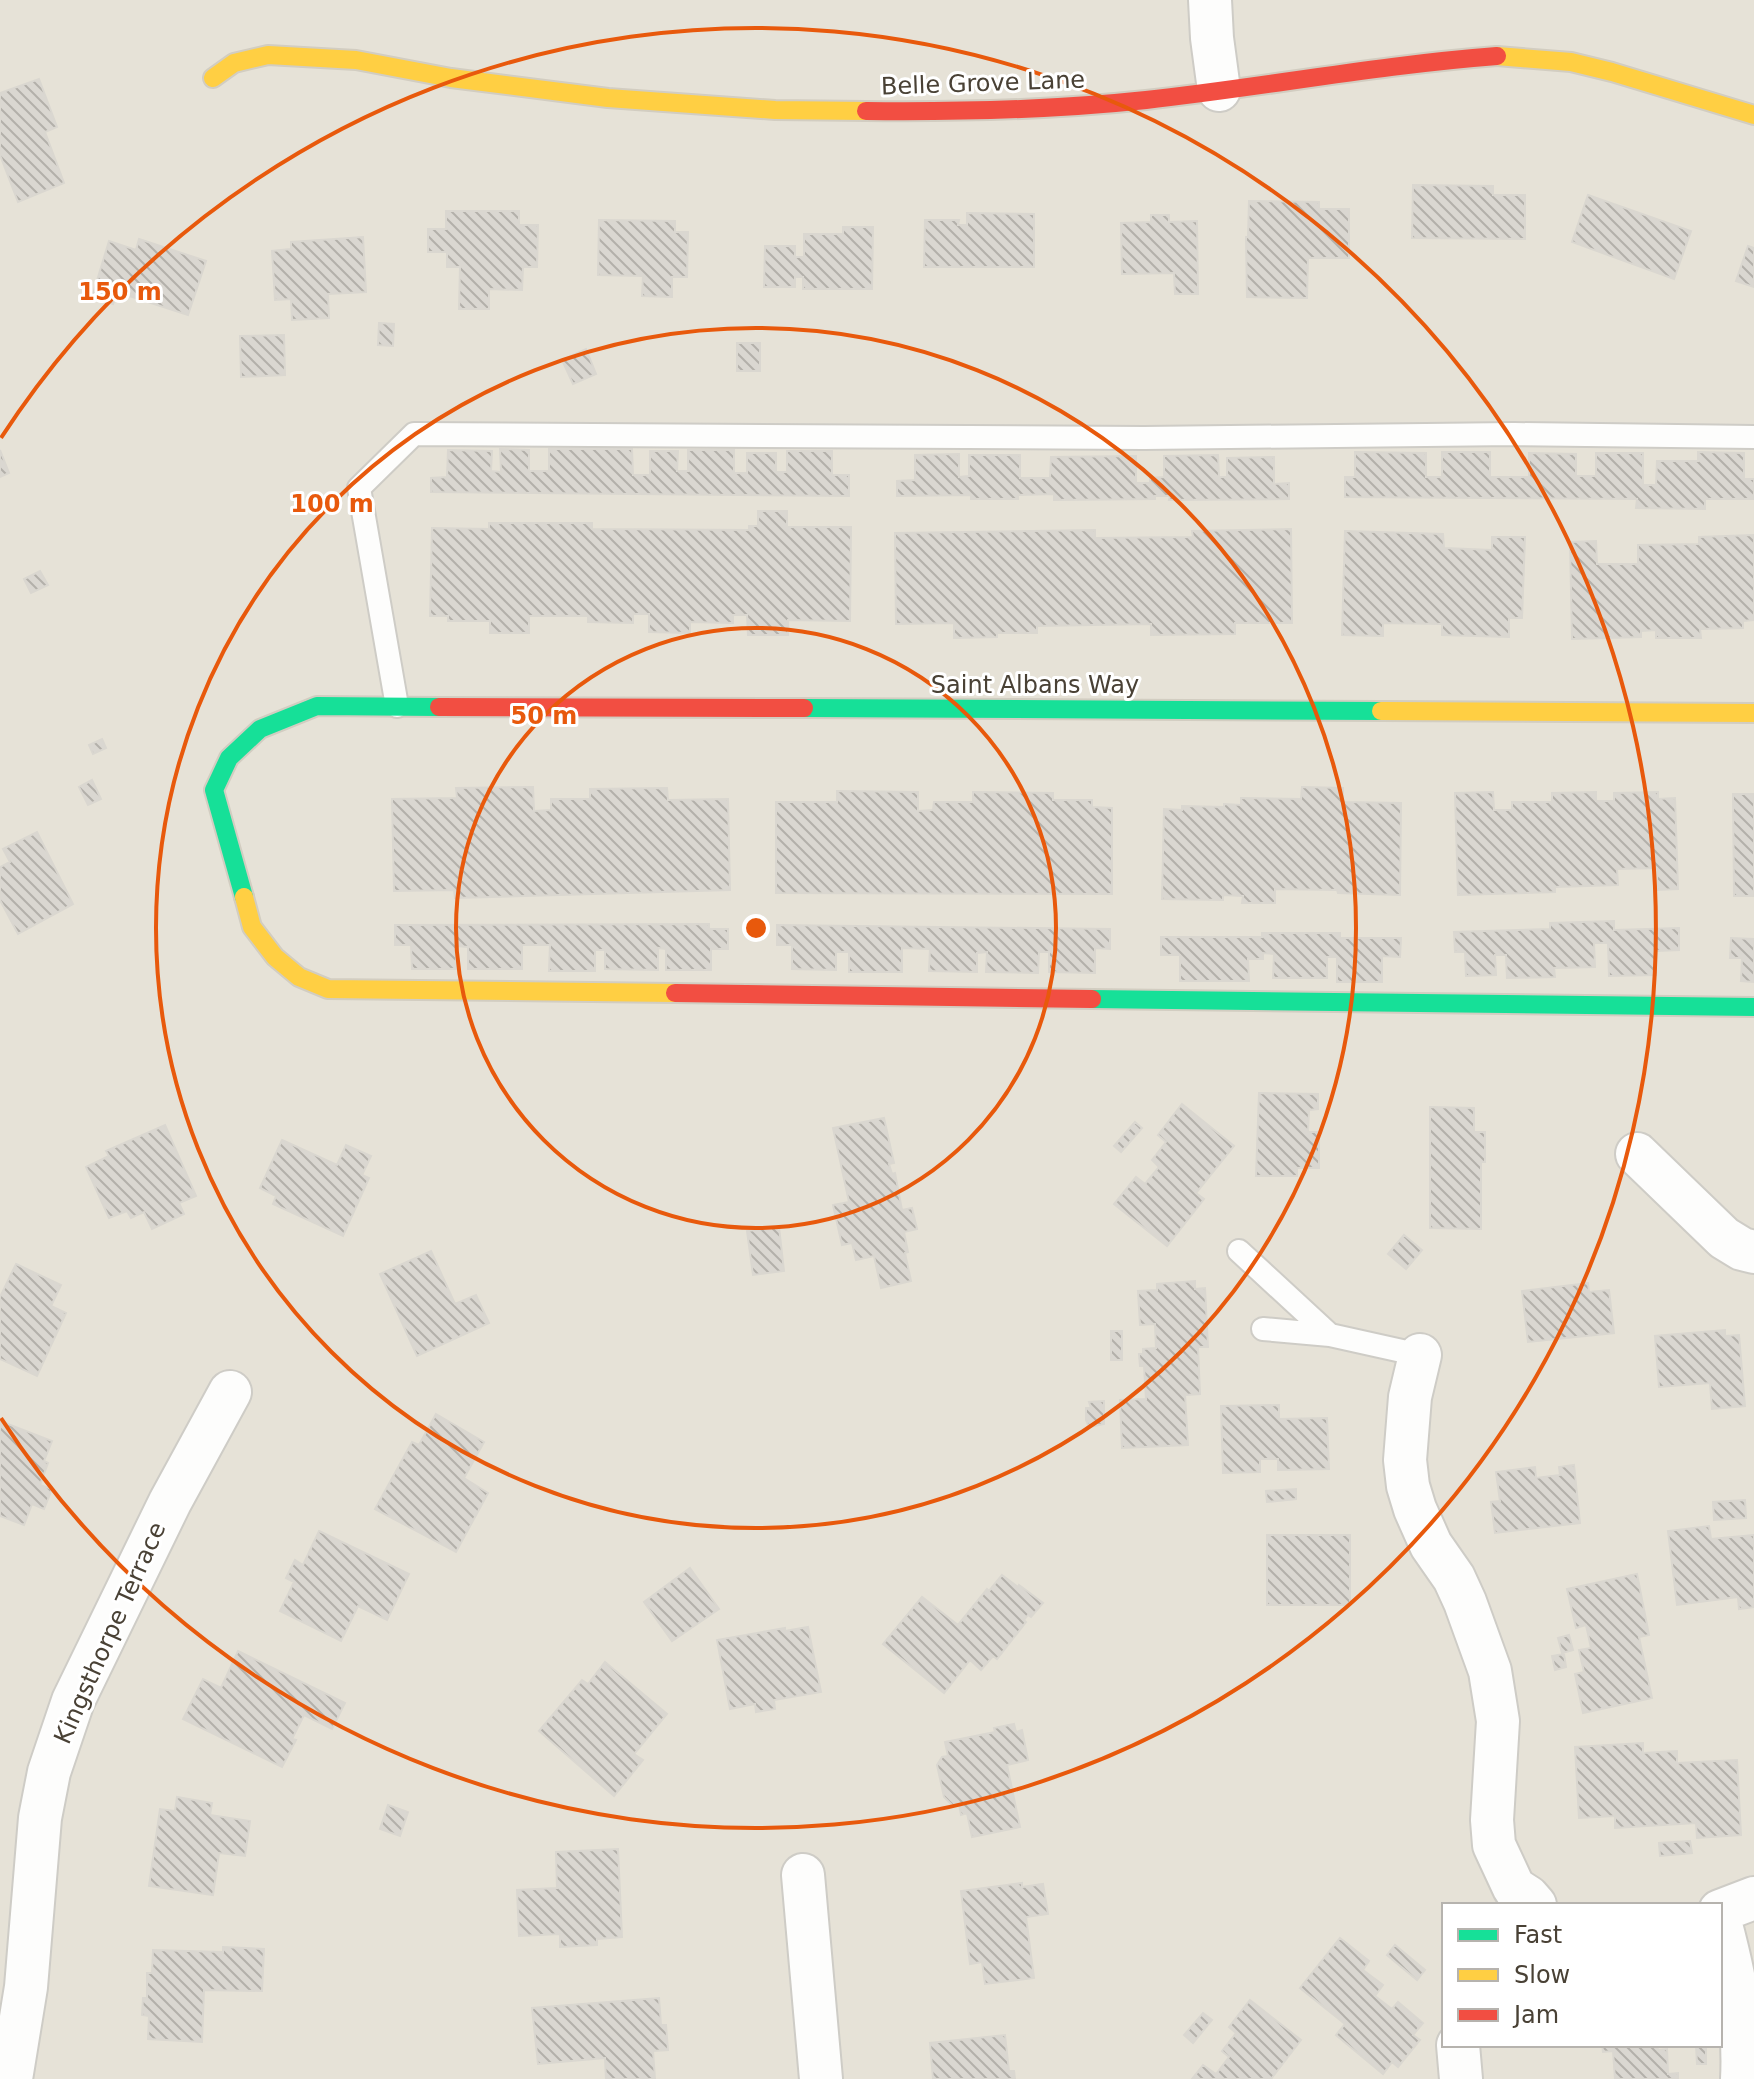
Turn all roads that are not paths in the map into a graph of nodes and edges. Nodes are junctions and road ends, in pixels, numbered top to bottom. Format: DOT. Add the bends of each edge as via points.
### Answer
graph roads {
  1 [pos="1210,0"];
  2 [pos="213,78"];
  3 [pos="1219,90"];
  4 [pos="1754,115"];
  5 [pos="1754,437"];
  6 [pos="397,706"];
  7 [pos="1754,713"];
  8 [pos="1754,1007"];
  9 [pos="1637,1154"];
  10 [pos="1239,1251"];
  11 [pos="1754,1252"];
  12 [pos="1263,1329"];
  13 [pos="1330,1335"];
  14 [pos="1420,1355"];
  15 [pos="230,1392"];
  16 [pos="803,1875"];
  17 [pos="1754,1898"];
  18 [pos="1528,1902"];
  19 [pos="1722,1910"];
  20 [pos="1722,1928"];
  21 [pos="1458,2047"];
  22 [pos="11,2079"];
  23 [pos="821,2079"];
  24 [pos="1461,2079"];
  25 [pos="1742,2079"];
  1 -- 3 [label="street"];
  2 -- 3 [label="street, Belle Grove Lane" via="234,63 268,55 356,60 608,98 823,111 1032,109"];
  3 -- 4 [label="street, Belle Grove Lane" via="1496,56 1571,62"];
  5 -- 6 [label="lane" via="414,434 359,488"];
  6 -- 7 [label="street, Saint Albans Way"];
  6 -- 8 [label="street, Saint Albans Way" via="317,706 260,729 229,758 214,790 252,927 299,977 328,989"];
  9 -- 11 [label="street" via="1724,1238"];
  10 -- 13 [label="lane"];
  12 -- 13 [label="lane"];
  13 -- 14 [label="lane"];
  14 -- 18 [label="street" via="1410,1397 1408,1486 1431,1545 1465,1602 1490,1671 1498,1721 1494,1845 1514,1888"];
  15 -- 22 [label="street, Kingsthorpe Terrace" via="73,1701 49,1772"];
  16 -- 23 [label="street"];
  17 -- 19 [label="street"];
  20 -- 25 [label="street" via="1742,2024"];
  21 -- 24 [label="street"];
}
